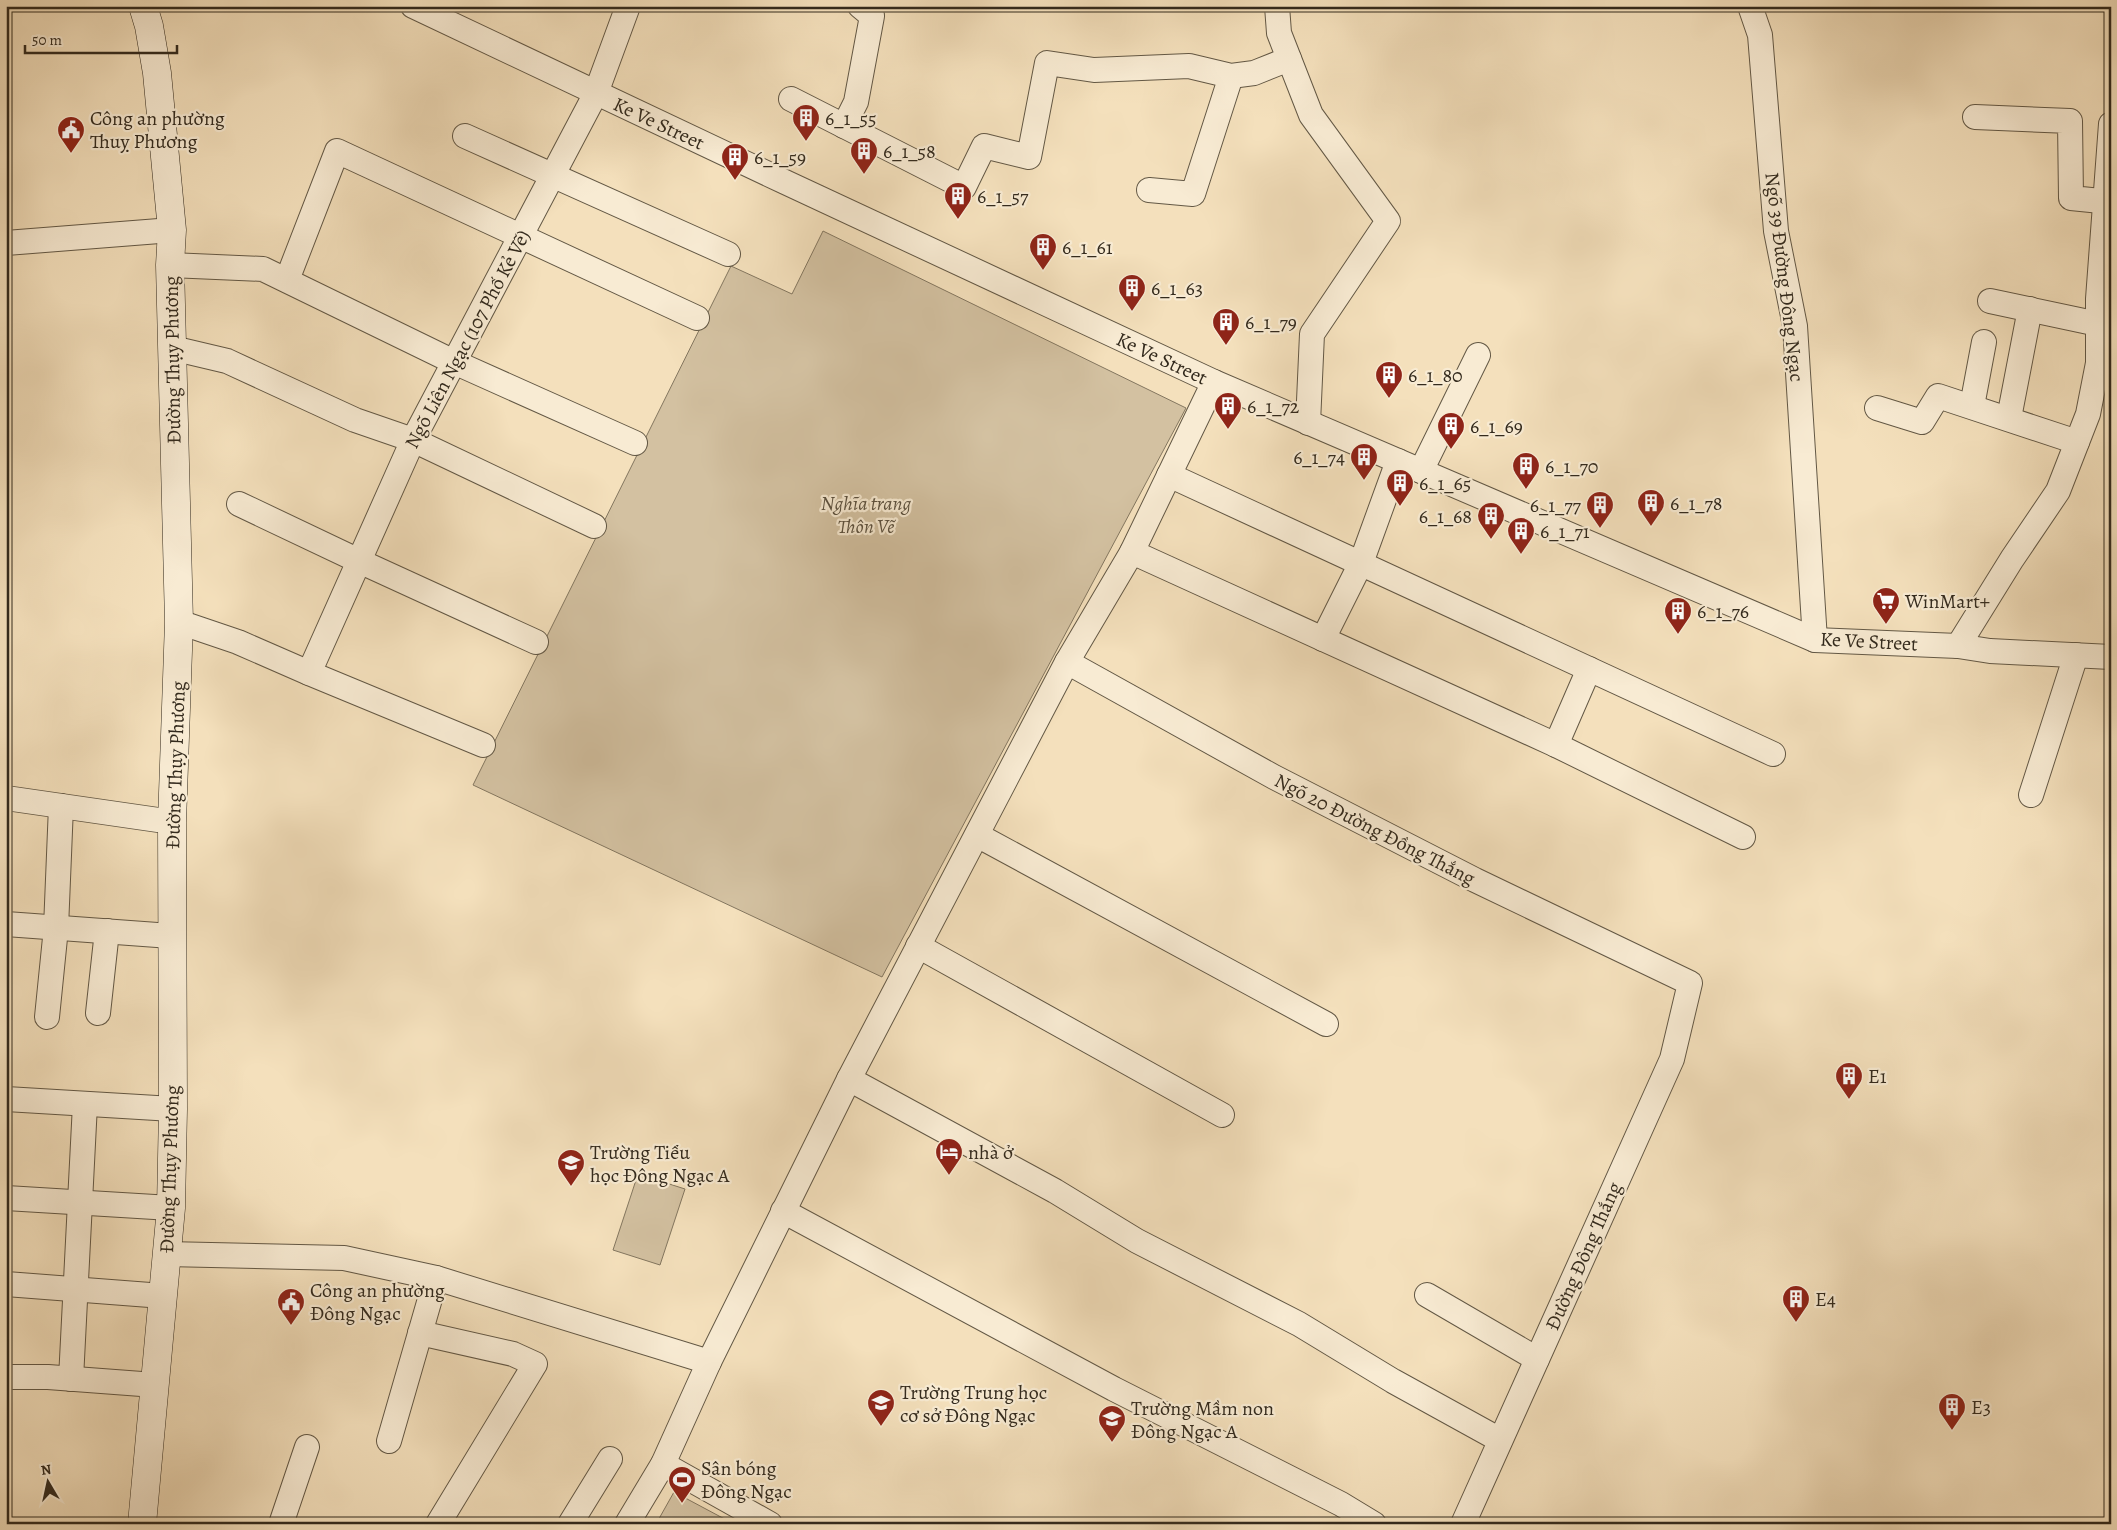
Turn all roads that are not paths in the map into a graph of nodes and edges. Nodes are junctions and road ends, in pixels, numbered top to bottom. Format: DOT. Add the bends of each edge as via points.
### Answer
graph roads {
  1 [pos="143,6"];
  2 [pos="413,6"];
  3 [pos="628,6"];
  4 [pos="860,6"];
  5 [pos="1277,6"];
  6 [pos="1750,6"];
  7 [pos="1289,59"];
  8 [pos="1230,76"];
  9 [pos="596,93"];
  10 [pos="791,99"];
  11 [pos="1975,117"];
  12 [pos="2111,124"];
  13 [pos="844,126"];
  14 [pos="2110,133"];
  15 [pos="465,136"];
  16 [pos="552,176"];
  17 [pos="1148,190"];
  18 [pos="2108,202"];
  19 [pos="172,230"];
  20 [pos="520,236"];
  21 [pos="6,243"];
  22 [pos="728,254"];
  23 [pos="170,265"];
  24 [pos="286,280"];
  25 [pos="1990,301"];
  26 [pos="2030,309"];
  27 [pos="697,318"];
  28 [pos="2098,324"];
  29 [pos="1984,342"];
  30 [pos="172,348"];
  31 [pos="1478,355"];
  32 [pos="454,362"];
  33 [pos="1214,382"];
  34 [pos="1972,406"];
  35 [pos="1877,408"];
  36 [pos="2009,418"];
  37 [pos="1308,423"];
  38 [pos="413,440"];
  39 [pos="2078,442"];
  40 [pos="635,443"];
  41 [pos="1398,461"];
  42 [pos="1421,471"];
  43 [pos="1169,475"];
  44 [pos="239,504"];
  45 [pos="594,526"];
  46 [pos="1132,552"];
  47 [pos="359,561"];
  48 [pos="1361,563"];
  49 [pos="179,622"];
  50 [pos="1323,639"];
  51 [pos="1815,640"];
  52 [pos="536,642"];
  53 [pos="1958,646"];
  54 [pos="2076,655"];
  55 [pos="2111,657"];
  56 [pos="1067,662"];
  57 [pos="1589,669"];
  58 [pos="309,673"];
  59 [pos="483,745"];
  60 [pos="1556,745"];
  61 [pos="1773,754"];
  62 [pos="2031,795"];
  63 [pos="6,798"];
  64 [pos="61,806"];
  65 [pos="172,822"];
  66 [pos="977,835"];
  67 [pos="1743,837"];
  68 [pos="6,924"];
  69 [pos="56,928"];
  70 [pos="107,931"];
  71 [pos="171,936"];
  72 [pos="918,946"];
  73 [pos="1690,983"];
  74 [pos="98,1013"];
  75 [pos="47,1018"];
  76 [pos="1326,1024"];
  77 [pos="848,1079"];
  78 [pos="6,1099"];
  79 [pos="85,1104"];
  80 [pos="173,1108"];
  81 [pos="1222,1115"];
  82 [pos="6,1198"];
  83 [pos="79,1203"];
  84 [pos="171,1208"];
  85 [pos="784,1211"];
  86 [pos="166,1254"];
  87 [pos="436,1278"];
  88 [pos="6,1284"];
  89 [pos="76,1290"];
  90 [pos="1427,1295"];
  91 [pos="163,1296"];
  92 [pos="420,1333"];
  93 [pos="1537,1359"];
  94 [pos="709,1362"];
  95 [pos="6,1377"];
  96 [pos="70,1379"];
  97 [pos="155,1385"];
  98 [pos="1500,1440"];
  99 [pos="389,1441"];
  100 [pos="307,1447"];
  101 [pos="610,1458"];
  102 [pos="662,1464"];
  103 [pos="448,1520"];
  104 [pos="142,1524"];
  105 [pos="281,1524"];
  106 [pos="570,1524"];
  107 [pos="627,1524"];
  108 [pos="770,1524"];
  109 [pos="1374,1524"];
  110 [pos="1463,1524"];
  1 -- 19 [label="main road, Đường Thụy Phương" via="157,73"];
  2 -- 9 [label="street, Ke Ve Street"];
  3 -- 9 [label="street, Ngõ Liên Ngạc (107 Phố Kẻ Vẽ)"];
  4 -- 13 [label="street" via="872,16 856,102"];
  5 -- 7 [label="street" via="1279,33"];
  6 -- 51 [label="street, Ngõ 39 Đường Đông Ngạc" via="1760,35 1776,231 1795,326"];
  7 -- 8 [label="street" via="1254,72"];
  7 -- 37 [label="street" via="1311,115 1388,222 1312,334"];
  8 -- 13 [label="street" via="1189,66 1094,70 1047,63 1028,157 984,146 964,187"];
  8 -- 17 [label="street" via="1193,194"];
  9 -- 16 [label="street, Ngõ Liên Ngạc (107 Phố Kẻ Vẽ)"];
  9 -- 33 [label="street, Ke Ve Street"];
  10 -- 13 [label="street"];
  11 -- 18 [label="street" via="2070,121 2071,198"];
  12 -- 14 [label="street"];
  14 -- 18 [label="street"];
  15 -- 16 [label="street"];
  16 -- 20 [label="street, Ngõ Liên Ngạc (107 Phố Kẻ Vẽ)"];
  16 -- 22 [label="street"];
  18 -- 28 [label="street"];
  19 -- 21 [label="street"];
  19 -- 23 [label="main road, Đường Thụy Phương"];
  20 -- 24 [label="street" via="337,152"];
  20 -- 27 [label="street"];
  20 -- 32 [label="street, Ngõ Liên Ngạc (107 Phố Kẻ Vẽ)"];
  23 -- 24 [label="street" via="262,268"];
  23 -- 30 [label="main road, Đường Thụy Phương"];
  24 -- 32 [label="street"];
  25 -- 26 [label="street"];
  26 -- 28 [label="street"];
  26 -- 36 [label="street"];
  28 -- 39 [label="street" via="2098,363 2088,414"];
  29 -- 34 [label="street"];
  30 -- 38 [label="street" via="227,361 354,420"];
  30 -- 49 [label="main road, Đường Thụy Phương"];
  31 -- 42 [label="street"];
  32 -- 38 [label="street, Ngõ Liên Ngạc (107 Phố Kẻ Vẽ)"];
  32 -- 40 [label="street"];
  33 -- 37 [label="street, Ke Ve Street"];
  33 -- 43 [label="street"];
  34 -- 35 [label="street" via="1938,396 1922,422"];
  34 -- 36 [label="street"];
  36 -- 39 [label="street"];
  37 -- 41 [label="street, Ke Ve Street"];
  38 -- 45 [label="street"];
  38 -- 47 [label="street, Ngõ Liên Ngạc (107 Phố Kẻ Vẽ)"];
  39 -- 53 [label="street" via="2058,491"];
  41 -- 42 [label="street, Ke Ve Street"];
  41 -- 48 [label="street"];
  42 -- 51 [label="street, Ke Ve Street"];
  43 -- 46 [label="street"];
  43 -- 48 [label="street"];
  44 -- 47 [label="street"];
  46 -- 50 [label="street"];
  46 -- 56 [label="street"];
  47 -- 52 [label="street"];
  47 -- 58 [label="street, Ngõ Liên Ngạc (107 Phố Kẻ Vẽ)"];
  48 -- 50 [label="street"];
  48 -- 57 [label="street"];
  49 -- 58 [label="street" via="238,642"];
  49 -- 65 [label="main road, Đường Thụy Phương"];
  50 -- 60 [label="street"];
  51 -- 53 [label="street, Ke Ve Street"];
  53 -- 54 [label="street, Ke Ve Street" via="1990,651"];
  54 -- 55 [label="street, Ke Ve Street"];
  54 -- 62 [label="street"];
  56 -- 66 [label="street"];
  56 -- 73 [label="street, Ngõ 20 Đường Đồng Thắng" via="1309,795 1475,880"];
  57 -- 60 [label="street"];
  57 -- 61 [label="street"];
  58 -- 59 [label="street"];
  60 -- 67 [label="street"];
  63 -- 64 [label="street"];
  64 -- 65 [label="street"];
  64 -- 69 [label="street"];
  65 -- 71 [label="main road, Đường Thụy Phương"];
  66 -- 72 [label="street"];
  66 -- 76 [label="street"];
  68 -- 69 [label="street"];
  69 -- 70 [label="street"];
  69 -- 75 [label="street"];
  70 -- 71 [label="street"];
  70 -- 74 [label="street"];
  71 -- 80 [label="main road, Đường Thụy Phương"];
  72 -- 77 [label="street"];
  72 -- 81 [label="street"];
  73 -- 93 [label="street, Đường Đông Thắng" via="1672,1059"];
  77 -- 85 [label="street"];
  77 -- 98 [label="street" via="1055,1190 1137,1241 1299,1324"];
  78 -- 79 [label="street"];
  79 -- 80 [label="street"];
  79 -- 83 [label="street"];
  80 -- 84 [label="main road, Đường Thụy Phương"];
  82 -- 83 [label="street"];
  83 -- 84 [label="street"];
  83 -- 89 [label="street"];
  84 -- 86 [label="main road, Đường Thụy Phương"];
  85 -- 94 [label="street"];
  85 -- 109 [label="street" via="1114,1389 1341,1504"];
  86 -- 87 [label="street" via="344,1258"];
  86 -- 91 [label="main road, Đường Thụy Phương"];
  87 -- 92 [label="street"];
  87 -- 94 [label="street"];
  88 -- 89 [label="street"];
  89 -- 91 [label="street"];
  89 -- 96 [label="street"];
  90 -- 93 [label="street"];
  91 -- 97 [label="main road, Đường Thụy Phương"];
  92 -- 99 [label="street"];
  92 -- 103 [label="street" via="513,1354 536,1364"];
  93 -- 98 [label="street, Đường Đông Thắng"];
  94 -- 102 [label="street"];
  95 -- 96 [label="street"];
  96 -- 97 [label="street"];
  97 -- 104 [label="main road, Đường Thụy Phương"];
  98 -- 110 [label="street, Đường Đông Thắng"];
  100 -- 105 [label="street"];
  101 -- 106 [label="street"];
  102 -- 107 [label="street"];
  102 -- 108 [label="street"];
}
